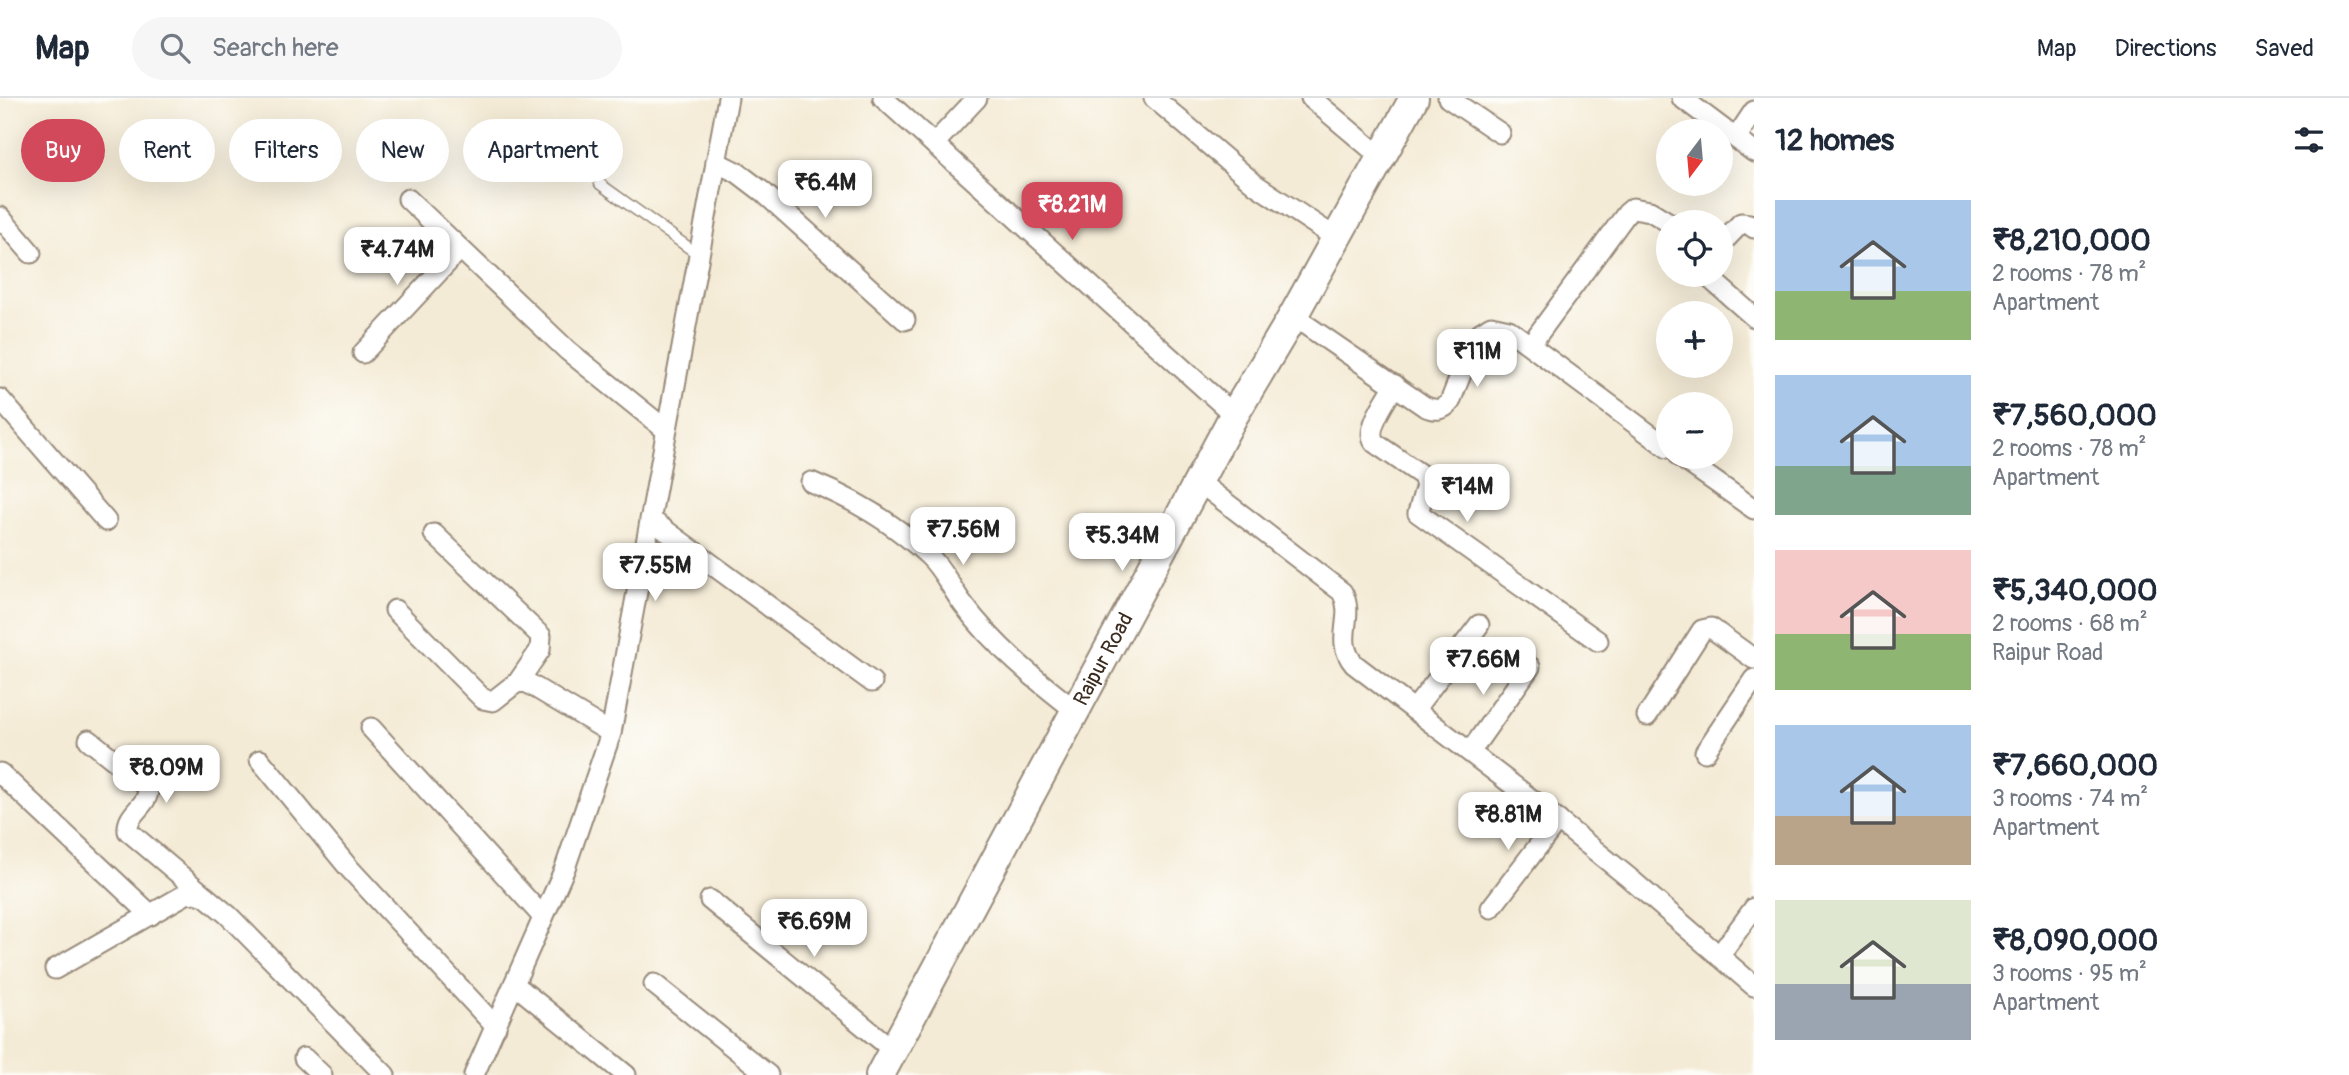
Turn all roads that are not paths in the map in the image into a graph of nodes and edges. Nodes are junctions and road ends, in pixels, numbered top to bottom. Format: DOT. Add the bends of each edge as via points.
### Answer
graph roads {
  1 [pos="728,98"];
  2 [pos="883,98"];
  3 [pos="977,98"];
  4 [pos="1154,98"];
  5 [pos="1311,98"];
  6 [pos="1414,98"];
  7 [pos="1448,98"];
  8 [pos="1682,98"];
  9 [pos="1754,111"];
  10 [pos="1500,133"];
  11 [pos="1736,138"];
  12 [pos="934,144"];
  13 [pos="1754,152"];
  14 [pos="1381,157"];
  15 [pos="716,162"];
  16 [pos="600,184"];
  17 [pos="408,199"];
  18 [pos="1656,215"];
  19 [pos="0,217"];
  20 [pos="1754,228"];
  21 [pos="1733,231"];
  22 [pos="1336,238"];
  23 [pos="460,249"];
  24 [pos="31,253"];
  25 [pos="699,255"];
  26 [pos="1720,287"];
  27 [pos="1293,316"];
  28 [pos="1754,317"];
  29 [pos="905,320"];
  30 [pos="1531,344"];
  31 [pos="363,353"];
  32 [pos="1395,385"];
  33 [pos="0,399"];
  34 [pos="1234,415"];
  35 [pos="666,430"];
  36 [pos="1656,440"];
  37 [pos="1697,469"];
  38 [pos="811,482"];
  39 [pos="1199,482"];
  40 [pos="1754,509"];
  41 [pos="650,519"];
  42 [pos="106,521"];
  43 [pos="434,534"];
  44 [pos="395,610"];
  45 [pos="1479,625"];
  46 [pos="1598,641"];
  47 [pos="1754,659"];
  48 [pos="1530,667"];
  49 [pos="1754,679"];
  50 [pos="872,681"];
  51 [pos="518,682"];
  52 [pos="1415,709"];
  53 [pos="1076,711"];
  54 [pos="1647,716"];
  55 [pos="371,728"];
  56 [pos="611,733"];
  57 [pos="89,740"];
  58 [pos="1470,752"];
  59 [pos="1705,752"];
  60 [pos="260,760"];
  61 [pos="0,773"];
  62 [pos="1558,820"];
  63 [pos="205,896"];
  64 [pos="710,900"];
  65 [pos="1491,908"];
  66 [pos="1754,908"];
  67 [pos="151,915"];
  68 [pos="544,917"];
  69 [pos="1719,956"];
  70 [pos="55,969"];
  71 [pos="514,984"];
  72 [pos="654,984"];
  73 [pos="1754,986"];
  74 [pos="496,1027"];
  75 [pos="893,1050"];
  76 [pos="304,1058"];
  77 [pos="322,1075"];
  78 [pos="385,1075"];
  79 [pos="474,1075"];
  80 [pos="626,1075"];
  81 [pos="768,1075"];
  82 [pos="880,1075"];
  1 -- 15 [label="street"];
  2 -- 12 [label="street"];
  3 -- 12 [label="street"];
  4 -- 22 [label="street" via="1256,185"];
  5 -- 14 [label="street"];
  6 -- 14 [label="main road, Raipur Road"];
  7 -- 10 [label="street"];
  8 -- 11 [label="street"];
  9 -- 11 [label="street"];
  11 -- 13 [label="street"];
  12 -- 34 [label="street"];
  14 -- 22 [label="main road, Raipur Road"];
  15 -- 25 [label="street"];
  15 -- 29 [label="street" via="757,187"];
  16 -- 25 [label="lane"];
  17 -- 23 [label="street"];
  18 -- 30 [label="street" via="1645,209 1627,212"];
  19 -- 24 [label="street"];
  20 -- 21 [label="street" via="1741,223"];
  22 -- 27 [label="main road, Raipur Road"];
  23 -- 31 [label="street"];
  23 -- 35 [label="street" via="567,350"];
  25 -- 35 [label="street"];
  26 -- 28 [label="street"];
  27 -- 32 [label="street"];
  27 -- 34 [label="main road, Raipur Road"];
  30 -- 32 [label="street" via="1509,330 1486,328 1474,341 1450,402 1442,409 1424,407"];
  30 -- 36 [label="street"];
  32 -- 46 [label="street" via="1372,428 1371,440 1423,476 1426,485 1420,516"];
  33 -- 42 [label="street"];
  34 -- 39 [label="main road, Raipur Road"];
  35 -- 41 [label="street"];
  37 -- 40 [label="street"];
  38 -- 53 [label="street" via="852,500 926,553 963,605 1017,664"];
  39 -- 52 [label="street" via="1337,587 1347,605 1345,651"];
  39 -- 53 [label="main road, Raipur Road"];
  41 -- 50 [label="street"];
  41 -- 56 [label="street"];
  43 -- 51 [label="street" via="541,636 540,650"];
  44 -- 51 [label="street" via="483,699 493,701"];
  45 -- 52 [label="street"];
  47 -- 54 [label="street" via="1711,628 1702,630"];
  48 -- 58 [label="street"];
  49 -- 59 [label="street"];
  51 -- 56 [label="street" via="533,685"];
  52 -- 58 [label="street"];
  53 -- 75 [label="main road, Raipur Road"];
  55 -- 68 [label="street"];
  56 -- 68 [label="street"];
  57 -- 63 [label="street" via="148,787 147,798 130,819 128,831"];
  58 -- 62 [label="street"];
  60 -- 74 [label="street" via="348,867"];
  61 -- 67 [label="street"];
  62 -- 65 [label="street"];
  62 -- 69 [label="street"];
  63 -- 67 [label="street" via="186,894"];
  63 -- 78 [label="street"];
  64 -- 75 [label="street"];
  66 -- 69 [label="street"];
  67 -- 70 [label="street"];
  68 -- 71 [label="street"];
  69 -- 73 [label="street"];
  71 -- 74 [label="street"];
  71 -- 80 [label="street"];
  72 -- 81 [label="street"];
  74 -- 79 [label="street"];
  75 -- 82 [label="main road, Raipur Road"];
  76 -- 77 [label="street"];
}
